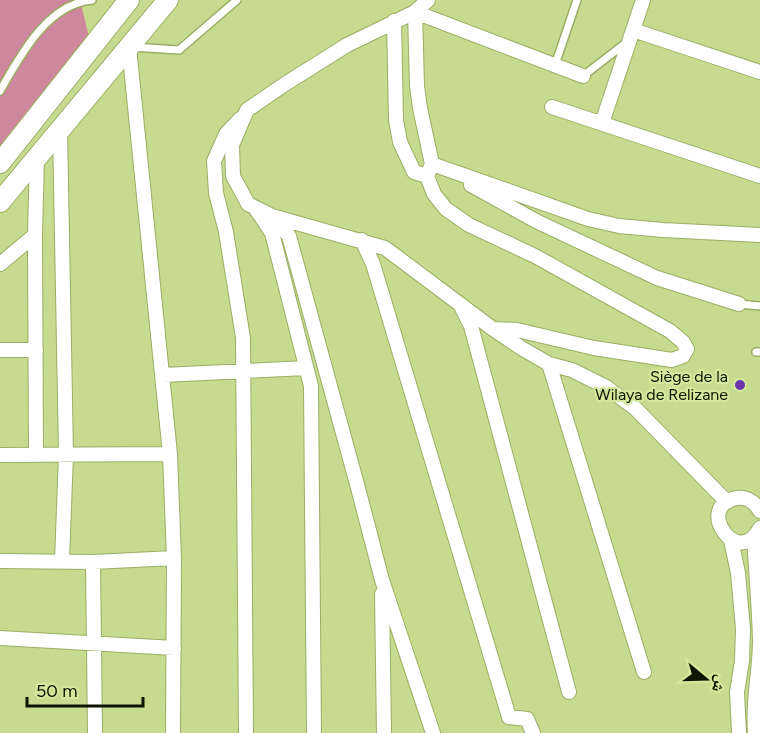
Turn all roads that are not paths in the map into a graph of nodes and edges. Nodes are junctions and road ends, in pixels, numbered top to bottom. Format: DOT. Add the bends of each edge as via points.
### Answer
graph roads {
  1 [pos="92,0"];
  2 [pos="168,0"];
  3 [pos="237,0"];
  4 [pos="428,0"];
  5 [pos="577,0"];
  6 [pos="643,0"];
  7 [pos="72,3"];
  8 [pos="123,3"];
  9 [pos="415,12"];
  10 [pos="394,21"];
  11 [pos="631,35"];
  12 [pos="129,47"];
  13 [pos="555,65"];
  14 [pos="760,72"];
  15 [pos="583,76"];
  16 [pos="0,91"];
  17 [pos="552,107"];
  18 [pos="247,110"];
  19 [pos="602,123"];
  20 [pos="60,129"];
  21 [pos="38,156"];
  22 [pos="0,163"];
  23 [pos="430,170"];
  24 [pos="760,176"];
  25 [pos="0,202"];
  26 [pos="255,208"];
  27 [pos="272,216"];
  28 [pos="35,235"];
  29 [pos="760,235"];
  30 [pos="362,240"];
  31 [pos="0,264"];
  32 [pos="459,303"];
  33 [pos="739,304"];
  34 [pos="760,306"];
  35 [pos="493,329"];
  36 [pos="0,350"];
  37 [pos="36,350"];
  38 [pos="549,364"];
  39 [pos="306,368"];
  40 [pos="243,371"];
  41 [pos="163,375"];
  42 [pos="36,454"];
  43 [pos="66,454"];
  44 [pos="170,454"];
  45 [pos="0,455"];
  46 [pos="727,502"];
  47 [pos="760,511"];
  48 [pos="757,532"];
  49 [pos="731,540"];
  50 [pos="174,558"];
  51 [pos="0,561"];
  52 [pos="62,561"];
  53 [pos="93,562"];
  54 [pos="382,580"];
  55 [pos="0,638"];
  56 [pos="94,645"];
  57 [pos="174,648"];
  58 [pos="644,672"];
  59 [pos="569,692"];
  60 [pos="95,733"];
  61 [pos="173,733"];
  62 [pos="246,733"];
  63 [pos="314,733"];
  64 [pos="384,733"];
  65 [pos="433,733"];
  66 [pos="533,733"];
  67 [pos="739,733"];
  68 [pos="755,733"];
  1 -- 7 [label="lane"];
  2 -- 12 [label="main road"];
  3 -- 12 [label="lane" via="180,50"];
  4 -- 9 [label="street"];
  5 -- 13 [label="lane"];
  6 -- 11 [label="street"];
  7 -- 16 [label="lane" via="31,40"];
  8 -- 22 [label="main road"];
  9 -- 10 [label="street"];
  9 -- 13 [label="street"];
  9 -- 23 [label="street" via="417,86"];
  10 -- 18 [label="street" via="347,45"];
  10 -- 23 [label="street" via="399,142 414,172"];
  11 -- 14 [label="street"];
  11 -- 15 [label="lane"];
  11 -- 19 [label="street"];
  12 -- 20 [label="main road"];
  12 -- 41 [label="street"];
  13 -- 15 [label="street"];
  17 -- 19 [label="street"];
  18 -- 26 [label="street" via="232,145 233,176 248,204"];
  18 -- 40 [label="street" via="226,134 214,161 216,193 243,338"];
  19 -- 24 [label="street"];
  20 -- 21 [label="main road"];
  20 -- 43 [label="street"];
  21 -- 25 [label="main road"];
  21 -- 28 [label="street"];
  23 -- 29 [label="street" via="619,226"];
  23 -- 33 [label="street" via="657,278"];
  23 -- 35 [label="street" via="434,194 446,209 469,225 535,256 670,331 687,349 683,356 672,360 594,348 517,330"];
  26 -- 27 [label="street"];
  26 -- 39 [label="street" via="272,233"];
  27 -- 30 [label="street"];
  27 -- 54 [label="street" via="289,236"];
  28 -- 31 [label="street"];
  28 -- 37 [label="street"];
  30 -- 32 [label="street" via="385,248"];
  30 -- 66 [label="street" via="373,264 509,717 527,719"];
  32 -- 35 [label="street"];
  32 -- 59 [label="street" via="471,326"];
  33 -- 34 [label="lane"];
  35 -- 38 [label="street"];
  36 -- 37 [label="street"];
  37 -- 42 [label="street"];
  38 -- 46 [label="street" via="572,370 606,387 635,408"];
  38 -- 58 [label="street"];
  39 -- 40 [label="street"];
  39 -- 63 [label="street" via="311,386"];
  40 -- 41 [label="street"];
  40 -- 62 [label="street"];
  41 -- 44 [label="street"];
  42 -- 43 [label="street"];
  42 -- 45 [label="street"];
  43 -- 44 [label="street"];
  43 -- 52 [label="street"];
  44 -- 50 [label="street"];
  46 -- 47 [label="street" via="746,498"];
  46 -- 49 [label="street" via="718,522"];
  48 -- 49 [label="street" via="743,542"];
  48 -- 68 [label="street" via="760,639 753,699"];
  49 -- 67 [label="street" via="743,629 737,692"];
  50 -- 53 [label="street"];
  50 -- 57 [label="street"];
  51 -- 52 [label="street"];
  52 -- 53 [label="street"];
  53 -- 56 [label="street"];
  54 -- 64 [label="street"];
  54 -- 65 [label="street"];
  55 -- 56 [label="street"];
  56 -- 57 [label="street"];
  56 -- 60 [label="street"];
  57 -- 61 [label="street"];
}
